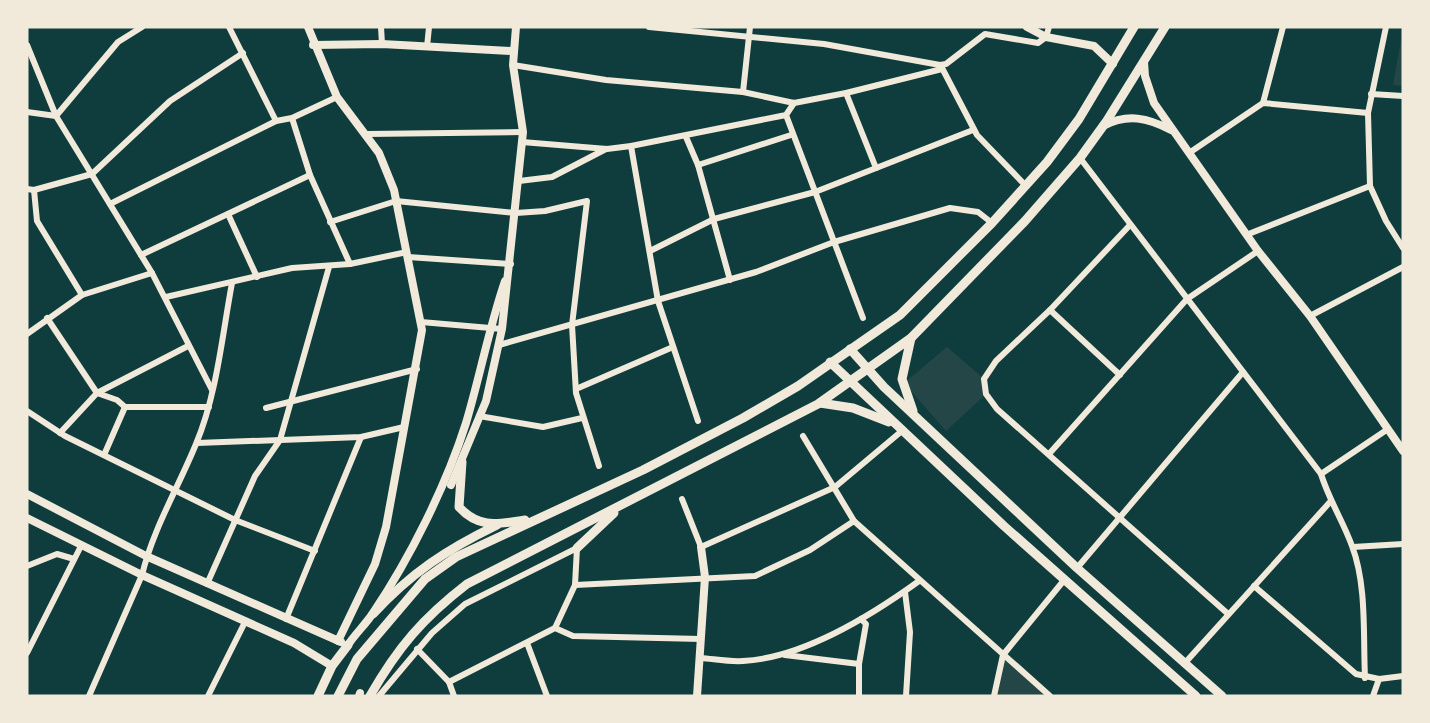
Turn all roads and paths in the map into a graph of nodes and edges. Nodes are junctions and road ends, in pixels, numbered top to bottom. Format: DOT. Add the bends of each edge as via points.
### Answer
graph roads {
  1 [pos="142,27"];
  2 [pos="229,27"];
  3 [pos="308,27"];
  4 [pos="381,27"];
  5 [pos="429,27"];
  6 [pos="516,27"];
  7 [pos="649,27"];
  8 [pos="750,27"];
  9 [pos="1027,27"];
  10 [pos="1049,27"];
  11 [pos="1134,27"];
  12 [pos="1165,27"];
  13 [pos="1283,27"];
  14 [pos="1386,27"];
  15 [pos="667,28"];
  16 [pos="749,36"];
  17 [pos="1046,37"];
  18 [pos="382,44"];
  19 [pos="27,45"];
  20 [pos="313,45"];
  21 [pos="427,47"];
  22 [pos="512,51"];
  23 [pos="243,53"];
  24 [pos="1144,62"];
  25 [pos="1113,64"];
  26 [pos="513,65"];
  27 [pos="941,67"];
  28 [pos="743,92"];
  29 [pos="846,93"];
  30 [pos="1371,94"];
  31 [pos="1403,96"];
  32 [pos="337,97"];
  33 [pos="794,103"];
  34 [pos="1263,103"];
  35 [pos="27,112"];
  36 [pos="1368,112"];
  37 [pos="786,115"];
  38 [pos="56,116"];
  39 [pos="292,118"];
  40 [pos="276,122"];
  41 [pos="1103,126"];
  42 [pos="973,129"];
  43 [pos="1175,132"];
  44 [pos="367,134"];
  45 [pos="791,135"];
  46 [pos="686,136"];
  47 [pos="523,137"];
  48 [pos="631,146"];
  49 [pos="607,149"];
  50 [pos="1189,153"];
  51 [pos="1080,158"];
  52 [pos="698,165"];
  53 [pos="876,168"];
  54 [pos="92,174"];
  55 [pos="310,175"];
  56 [pos="519,181"];
  57 [pos="1026,186"];
  58 [pos="1370,186"];
  59 [pos="31,190"];
  60 [pos="815,192"];
  61 [pos="396,201"];
  62 [pos="110,204"];
  63 [pos="516,213"];
  64 [pos="228,214"];
  65 [pos="714,219"];
  66 [pos="330,222"];
  67 [pos="992,223"];
  68 [pos="1130,225"];
  69 [pos="1246,235"];
  70 [pos="834,242"];
  71 [pos="1403,248"];
  72 [pos="650,251"];
  73 [pos="1258,251"];
  74 [pos="407,254"];
  75 [pos="141,255"];
  76 [pos="350,264"];
  77 [pos="511,264"];
  78 [pos="329,267"];
  79 [pos="1403,267"];
  80 [pos="152,273"];
  81 [pos="257,277"];
  82 [pos="730,280"];
  83 [pos="232,283"];
  84 [pos="82,295"];
  85 [pos="166,297"];
  86 [pos="1187,299"];
  87 [pos="658,301"];
  88 [pos="1050,310"];
  89 [pos="1310,316"];
  90 [pos="47,318"];
  91 [pos="863,318"];
  92 [pos="421,322"];
  93 [pos="572,326"];
  94 [pos="489,328"];
  95 [pos="502,329"];
  96 [pos="27,334"];
  97 [pos="911,338"];
  98 [pos="499,345"];
  99 [pos="188,346"];
  100 [pos="673,347"];
  101 [pos="850,349"];
  102 [pos="830,362"];
  103 [pos="417,369"];
  104 [pos="868,370"];
  105 [pos="1243,372"];
  106 [pos="1120,375"];
  107 [pos="850,383"];
  108 [pos="576,389"];
  109 [pos="212,390"];
  110 [pos="97,393"];
  111 [pos="290,403"];
  112 [pos="820,403"];
  113 [pos="125,407"];
  114 [pos="209,407"];
  115 [pos="266,408"];
  116 [pos="27,411"];
  117 [pos="914,413"];
  118 [pos="479,416"];
  119 [pos="582,418"];
  120 [pos="698,421"];
  121 [pos="404,427"];
  122 [pos="900,428"];
  123 [pos="1388,429"];
  124 [pos="60,433"];
  125 [pos="803,436"];
  126 [pos="361,437"];
  127 [pos="280,440"];
  128 [pos="1400,440"];
  129 [pos="196,443"];
  130 [pos="1403,451"];
  131 [pos="1049,454"];
  132 [pos="104,455"];
  133 [pos="462,462"];
  134 [pos="599,466"];
  135 [pos="1321,474"];
  136 [pos="452,485"];
  137 [pos="835,487"];
  138 [pos="174,489"];
  139 [pos="27,494"];
  140 [pos="682,499"];
  141 [pos="1330,502"];
  142 [pos="618,508"];
  143 [pos="1119,517"];
  144 [pos="27,518"];
  145 [pos="536,519"];
  146 [pos="235,520"];
  147 [pos="854,521"];
  148 [pos="497,525"];
  149 [pos="1403,544"];
  150 [pos="81,546"];
  151 [pos="701,547"];
  152 [pos="1353,547"];
  153 [pos="576,548"];
  154 [pos="315,551"];
  155 [pos="146,556"];
  156 [pos="74,559"];
  157 [pos="27,566"];
  158 [pos="1077,568"];
  159 [pos="142,575"];
  160 [pos="705,577"];
  161 [pos="1065,579"];
  162 [pos="919,581"];
  163 [pos="207,584"];
  164 [pos="576,585"];
  165 [pos="1254,586"];
  166 [pos="905,592"];
  167 [pos="372,614"];
  168 [pos="1227,614"];
  169 [pos="286,619"];
  170 [pos="861,619"];
  171 [pos="246,622"];
  172 [pos="555,628"];
  173 [pos="701,639"];
  174 [pos="343,643"];
  175 [pos="527,643"];
  176 [pos="417,649"];
  177 [pos="27,653"];
  178 [pos="779,654"];
  179 [pos="1002,655"];
  180 [pos="701,658"];
  181 [pos="859,664"];
  182 [pos="1184,664"];
  183 [pos="332,666"];
  184 [pos="1403,676"];
  185 [pos="1365,678"];
  186 [pos="1379,679"];
  187 [pos="449,682"];
  188 [pos="1191,694"];
  189 [pos="92,695"];
  190 [pos="208,696"];
  191 [pos="318,696"];
  192 [pos="338,696"];
  193 [pos="370,696"];
  194 [pos="379,696"];
  195 [pos="454,696"];
  196 [pos="547,696"];
  197 [pos="697,696"];
  198 [pos="859,696"];
  199 [pos="906,696"];
  200 [pos="994,696"];
  201 [pos="1050,696"];
  202 [pos="1222,696"];
  203 [pos="1373,696"];
  1 -- 38 [label="street" via="118,42"];
  2 -- 23 [label="street"];
  3 -- 20 [label="street"];
  4 -- 18 [label="street"];
  5 -- 21 [label="street"];
  6 -- 22 [label="main road"];
  7 -- 15 [label="street"];
  8 -- 16 [label="street"];
  9 -- 17 [label="street"];
  10 -- 17 [label="street"];
  11 -- 25 [label="main road"];
  12 -- 24 [label="main road"];
  13 -- 34 [label="street"];
  14 -- 30 [label="street"];
  15 -- 16 [label="street"];
  16 -- 27 [label="street" via="824,44"];
  16 -- 28 [label="street"];
  17 -- 25 [label="street" via="1094,46"];
  17 -- 27 [label="street" via="1038,44 985,34"];
  18 -- 20 [label="street"];
  18 -- 21 [label="street"];
  19 -- 38 [label="street"];
  20 -- 32 [label="street"];
  21 -- 22 [label="street"];
  22 -- 26 [label="main road"];
  23 -- 40 [label="street"];
  23 -- 54 [label="street" via="170,101"];
  24 -- 41 [label="main road"];
  24 -- 43 [label="street" via="1151,97"];
  25 -- 57 [label="main road" via="1079,119"];
  26 -- 28 [label="street" via="606,80"];
  26 -- 47 [label="main road"];
  27 -- 29 [label="street"];
  27 -- 42 [label="street"];
  28 -- 33 [label="street"];
  29 -- 33 [label="street"];
  29 -- 53 [label="street"];
  30 -- 31 [label="street"];
  30 -- 36 [label="street"];
  32 -- 39 [label="street"];
  32 -- 44 [label="street"];
  33 -- 37 [label="street"];
  34 -- 36 [label="street"];
  34 -- 50 [label="street"];
  35 -- 38 [label="street"];
  36 -- 58 [label="street"];
  37 -- 45 [label="street"];
  37 -- 46 [label="street"];
  38 -- 54 [label="street"];
  39 -- 40 [label="street"];
  39 -- 55 [label="street"];
  40 -- 62 [label="street"];
  41 -- 43 [label="street" via="1131,117"];
  41 -- 51 [label="main road"];
  42 -- 53 [label="street"];
  42 -- 57 [label="street"];
  43 -- 50 [label="street"];
  44 -- 47 [label="street"];
  44 -- 61 [label="street" via="379,153"];
  45 -- 52 [label="street"];
  45 -- 60 [label="street"];
  46 -- 48 [label="street"];
  46 -- 52 [label="street"];
  47 -- 49 [label="street"];
  47 -- 56 [label="main road"];
  48 -- 49 [label="street"];
  48 -- 72 [label="street"];
  49 -- 56 [label="street" via="552,177"];
  50 -- 69 [label="street"];
  51 -- 68 [label="street"];
  51 -- 97 [label="main road"];
  52 -- 65 [label="street"];
  53 -- 60 [label="street"];
  54 -- 59 [label="street"];
  54 -- 62 [label="street"];
  55 -- 64 [label="street"];
  55 -- 66 [label="street"];
  56 -- 63 [label="main road"];
  57 -- 67 [label="main road"];
  58 -- 69 [label="street"];
  58 -- 71 [label="street"];
  59 -- 84 [label="street" via="37,221"];
  60 -- 65 [label="street"];
  60 -- 70 [label="street"];
  61 -- 63 [label="street"];
  61 -- 66 [label="street"];
  61 -- 74 [label="street"];
  62 -- 75 [label="street"];
  63 -- 77 [label="main road"];
  63 -- 93 [label="street" via="545,212 587,201"];
  64 -- 75 [label="street"];
  64 -- 81 [label="street"];
  65 -- 72 [label="street"];
  65 -- 82 [label="street"];
  66 -- 76 [label="street"];
  67 -- 70 [label="street" via="978,212 950,208"];
  67 -- 101 [label="main road" via="900,315"];
  68 -- 86 [label="street"];
  68 -- 88 [label="street"];
  69 -- 73 [label="street"];
  70 -- 82 [label="street"];
  70 -- 91 [label="street"];
  72 -- 87 [label="street"];
  73 -- 86 [label="street"];
  73 -- 89 [label="street"];
  74 -- 76 [label="street"];
  74 -- 77 [label="street"];
  74 -- 92 [label="street"];
  75 -- 80 [label="street"];
  76 -- 78 [label="street"];
  77 -- 94 [label="main road"];
  77 -- 95 [label="main road"];
  78 -- 81 [label="street" via="309,265"];
  78 -- 111 [label="street"];
  79 -- 89 [label="street"];
  80 -- 84 [label="street"];
  80 -- 85 [label="street"];
  81 -- 83 [label="street"];
  82 -- 87 [label="street"];
  83 -- 85 [label="street"];
  83 -- 109 [label="street"];
  84 -- 90 [label="street"];
  85 -- 99 [label="street"];
  86 -- 105 [label="street"];
  86 -- 106 [label="street"];
  87 -- 93 [label="street"];
  87 -- 100 [label="street"];
  88 -- 106 [label="street"];
  88 -- 131 [label="street" via="996,361 984,379 986,394 998,409"];
  89 -- 123 [label="street"];
  90 -- 96 [label="street"];
  90 -- 110 [label="street"];
  92 -- 94 [label="street"];
  92 -- 103 [label="street"];
  93 -- 98 [label="street"];
  93 -- 108 [label="street"];
  94 -- 95 [label="street"];
  94 -- 167 [label="main road" via="465,424 446,474 410,549"];
  95 -- 98 [label="main road"];
  97 -- 104 [label="main road"];
  97 -- 117 [label="main road" via="902,379"];
  98 -- 118 [label="main road"];
  99 -- 109 [label="street"];
  99 -- 110 [label="street"];
  100 -- 108 [label="street"];
  100 -- 120 [label="street"];
  101 -- 102 [label="main road"];
  101 -- 104 [label="main road"];
  102 -- 107 [label="main road"];
  102 -- 145 [label="main road" via="743,418"];
  103 -- 111 [label="street"];
  103 -- 121 [label="street"];
  104 -- 107 [label="main road"];
  104 -- 117 [label="main road"];
  105 -- 135 [label="street"];
  105 -- 143 [label="street"];
  106 -- 131 [label="street"];
  107 -- 112 [label="main road"];
  107 -- 122 [label="main road"];
  108 -- 119 [label="street"];
  109 -- 114 [label="street"];
  110 -- 113 [label="street"];
  110 -- 124 [label="street"];
  111 -- 115 [label="street"];
  111 -- 127 [label="street"];
  112 -- 122 [label="main road" via="853,408"];
  112 -- 142 [label="main road"];
  113 -- 114 [label="street"];
  113 -- 132 [label="street"];
  114 -- 129 [label="street"];
  116 -- 124 [label="street"];
  117 -- 158 [label="main road"];
  118 -- 119 [label="street" via="543,427"];
  118 -- 133 [label="main road"];
  119 -- 134 [label="street"];
  121 -- 126 [label="street"];
  121 -- 174 [label="street" via="386,527"];
  122 -- 137 [label="street"];
  122 -- 161 [label="main road"];
  123 -- 128 [label="street"];
  123 -- 135 [label="street"];
  124 -- 132 [label="street"];
  125 -- 137 [label="street"];
  126 -- 127 [label="street"];
  126 -- 154 [label="street"];
  127 -- 129 [label="street"];
  127 -- 146 [label="street" via="255,476"];
  128 -- 130 [label="street"];
  129 -- 138 [label="street"];
  131 -- 143 [label="street"];
  132 -- 138 [label="street"];
  133 -- 136 [label="main road"];
  133 -- 148 [label="main road" via="459,507 467,517 483,525"];
  135 -- 141 [label="street"];
  137 -- 147 [label="street"];
  137 -- 151 [label="street"];
  138 -- 146 [label="street"];
  138 -- 155 [label="street"];
  139 -- 155 [label="street"];
  140 -- 151 [label="street"];
  141 -- 152 [label="street"];
  141 -- 165 [label="street"];
  142 -- 153 [label="main road"];
  142 -- 193 [label="main road" via="467,584 433,610 393,656"];
  143 -- 158 [label="street"];
  143 -- 168 [label="street"];
  144 -- 150 [label="street"];
  145 -- 148 [label="main road"];
  145 -- 192 [label="main road" via="456,557 425,579 357,660"];
  146 -- 154 [label="street"];
  146 -- 163 [label="street"];
  147 -- 160 [label="street" via="810,550 754,576"];
  147 -- 162 [label="street"];
  148 -- 167 [label="main road" via="448,549"];
  149 -- 152 [label="street"];
  150 -- 156 [label="street"];
  150 -- 159 [label="street"];
  151 -- 160 [label="street"];
  152 -- 185 [label="street" via="1361,591"];
  153 -- 164 [label="street"];
  153 -- 176 [label="street" via="465,604"];
  154 -- 169 [label="street"];
  155 -- 159 [label="street"];
  155 -- 163 [label="street"];
  156 -- 157 [label="street" via="57,554"];
  156 -- 177 [label="street"];
  158 -- 182 [label="main road"];
  159 -- 171 [label="street"];
  159 -- 189 [label="street"];
  160 -- 164 [label="street"];
  160 -- 173 [label="street"];
  161 -- 179 [label="street"];
  161 -- 188 [label="main road"];
  162 -- 166 [label="street"];
  162 -- 179 [label="street"];
  163 -- 169 [label="street"];
  164 -- 172 [label="street"];
  165 -- 168 [label="street"];
  165 -- 185 [label="street"];
  166 -- 170 [label="street"];
  166 -- 199 [label="street" via="910,632"];
  167 -- 174 [label="main road"];
  168 -- 182 [label="street"];
  169 -- 174 [label="street"];
  170 -- 178 [label="street"];
  170 -- 181 [label="street" via="866,624"];
  171 -- 183 [label="street" via="294,643"];
  171 -- 190 [label="street"];
  172 -- 173 [label="street" via="573,636"];
  172 -- 175 [label="street"];
  173 -- 180 [label="street"];
  174 -- 183 [label="main road"];
  175 -- 187 [label="street"];
  175 -- 196 [label="street"];
  176 -- 187 [label="street"];
  176 -- 194 [label="street"];
  178 -- 180 [label="street" via="743,661"];
  178 -- 181 [label="street"];
  179 -- 200 [label="street"];
  179 -- 201 [label="street"];
  180 -- 197 [label="street"];
  181 -- 198 [label="street"];
  182 -- 202 [label="main road"];
  183 -- 191 [label="main road"];
  184 -- 186 [label="street"];
  185 -- 186 [label="street"];
  186 -- 203 [label="street"];
  187 -- 195 [label="street"];
}
